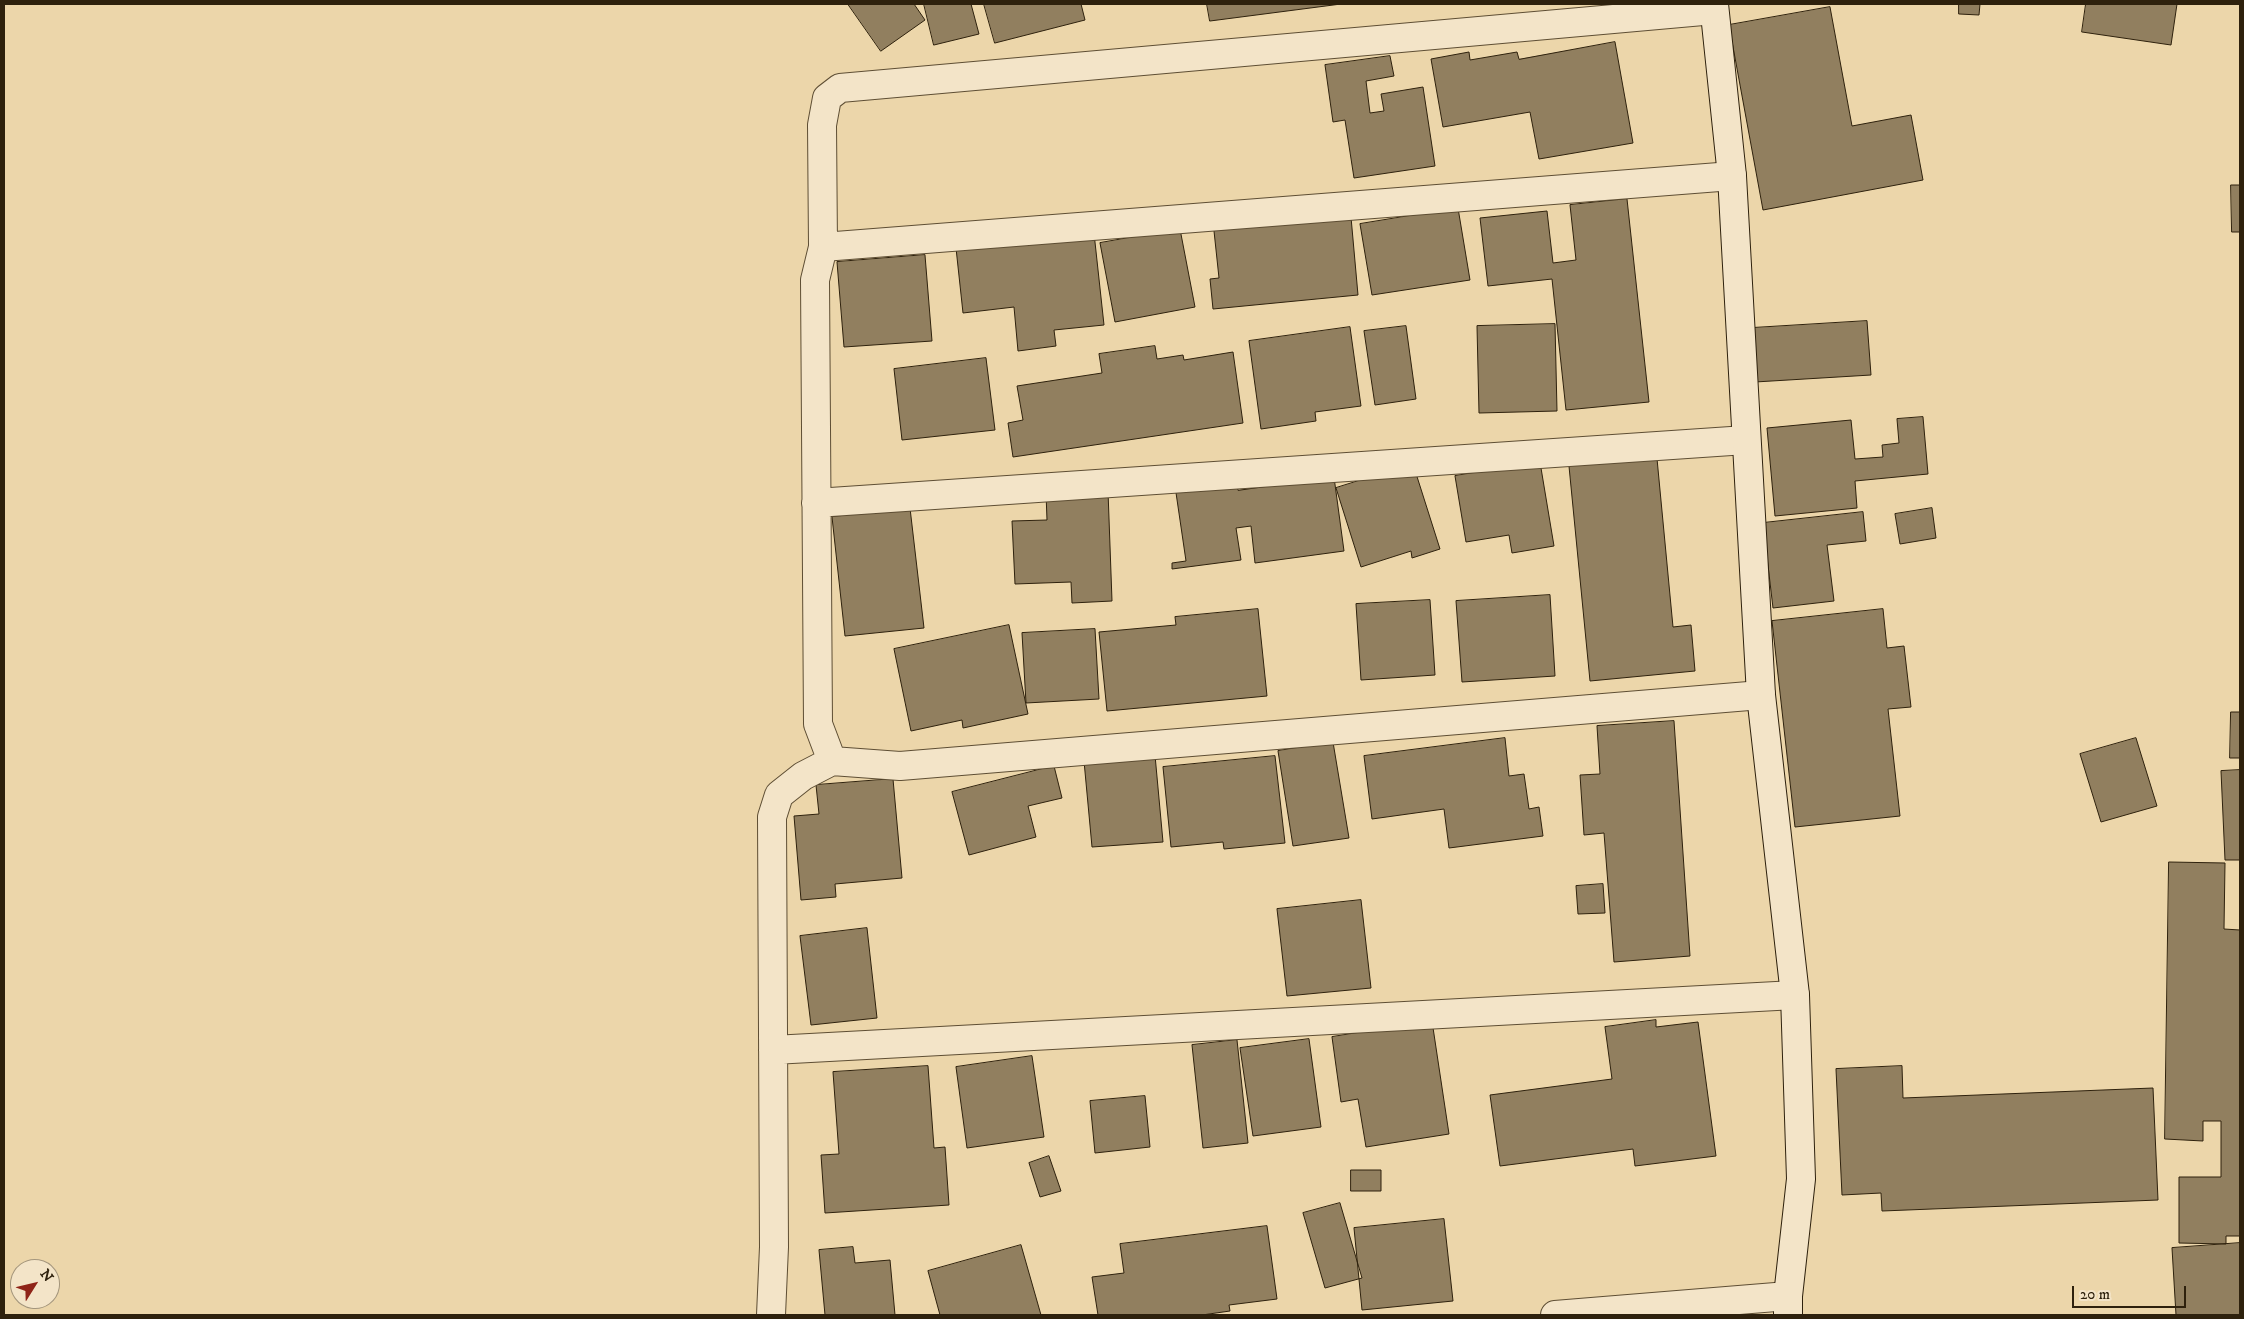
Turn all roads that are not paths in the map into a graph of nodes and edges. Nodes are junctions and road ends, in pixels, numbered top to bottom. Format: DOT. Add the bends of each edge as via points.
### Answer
graph roads {
  1 [pos="1714,7"];
  2 [pos="1732,176"];
  3 [pos="824,246"];
  4 [pos="1746,440"];
  5 [pos="816,503"];
  6 [pos="1760,695"];
  7 [pos="832,761"];
  8 [pos="1795,995"];
  9 [pos="773,1050"];
  10 [pos="1788,1306"];
  11 [pos="770,1315"];
  12 [pos="1555,1315"];
  1 -- 2 [label="street"];
  1 -- 3 [label="street" via="840,88 827,98 822,125"];
  2 -- 3 [label="street"];
  2 -- 4 [label="street"];
  3 -- 5 [label="street" via="815,280"];
  4 -- 5 [label="street"];
  4 -- 6 [label="street"];
  5 -- 7 [label="street" via="818,724"];
  6 -- 7 [label="street" via="900,766"];
  6 -- 8 [label="street"];
  7 -- 9 [label="street" via="803,776 779,795 772,816"];
  8 -- 9 [label="street"];
  8 -- 10 [label="street" via="1801,1179"];
  9 -- 11 [label="street" via="774,1246"];
  10 -- 12 [label="street"];
}
